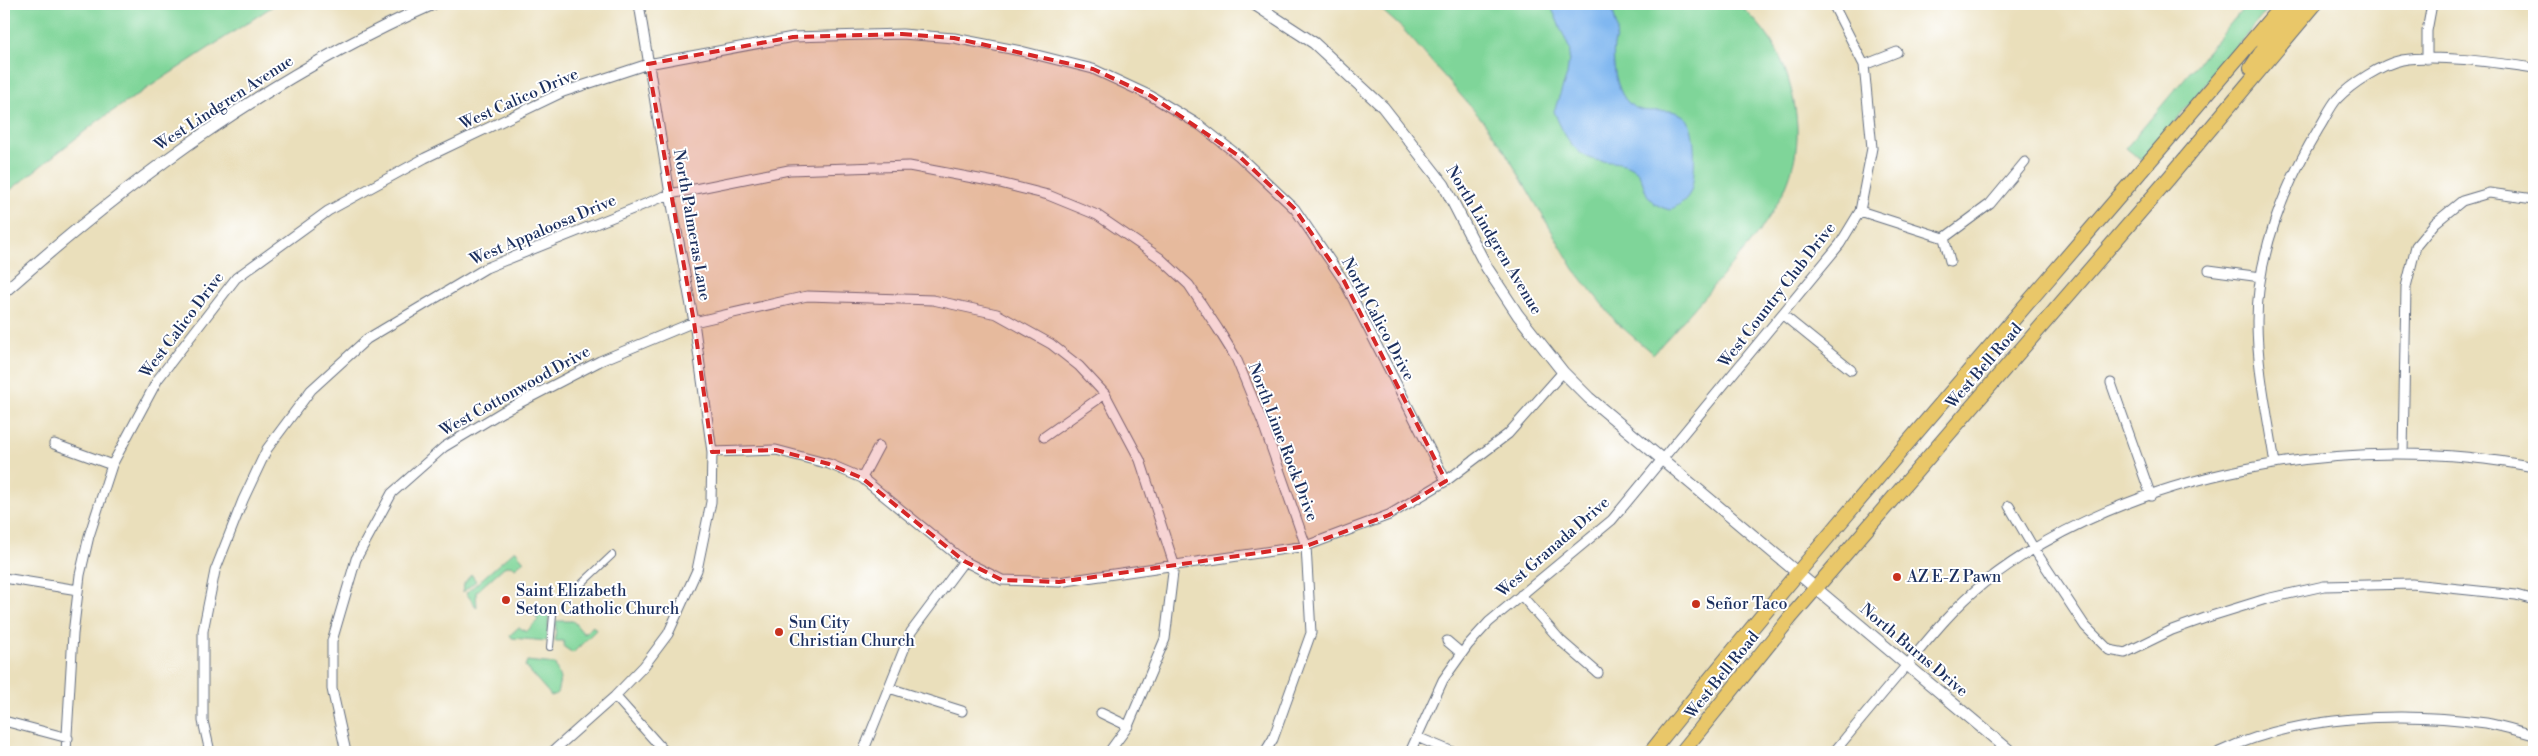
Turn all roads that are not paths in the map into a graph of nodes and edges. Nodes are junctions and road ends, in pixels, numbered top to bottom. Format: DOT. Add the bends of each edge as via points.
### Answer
graph roads {
  1 [pos="433,4"];
  2 [pos="639,4"];
  3 [pos="1254,4"];
  4 [pos="1833,4"];
  5 [pos="2283,4"];
  6 [pos="2299,4"];
  7 [pos="2315,4"];
  8 [pos="2432,4"];
  9 [pos="1897,52"];
  10 [pos="2427,59"];
  11 [pos="648,64"];
  12 [pos="1864,65"];
  13 [pos="2534,68"];
  14 [pos="2241,92"];
  15 [pos="2026,162"];
  16 [pos="670,194"];
  17 [pos="2534,199"];
  18 [pos="1860,211"];
  19 [pos="1944,238"];
  20 [pos="1950,262"];
  21 [pos="2209,270"];
  22 [pos="2261,277"];
  23 [pos="4,292"];
  24 [pos="1783,315"];
  25 [pos="694,322"];
  26 [pos="1851,370"];
  27 [pos="1563,372"];
  28 [pos="2111,383"];
  29 [pos="1105,394"];
  30 [pos="1044,437"];
  31 [pos="54,444"];
  32 [pos="880,446"];
  33 [pos="2534,450"];
  34 [pos="712,452"];
  35 [pos="2404,454"];
  36 [pos="1662,461"];
  37 [pos="2275,464"];
  38 [pos="112,465"];
  39 [pos="2533,466"];
  40 [pos="862,478"];
  41 [pos="1446,481"];
  42 [pos="2152,496"];
  43 [pos="2009,506"];
  44 [pos="1306,546"];
  45 [pos="2034,549"];
  46 [pos="612,555"];
  47 [pos="964,561"];
  48 [pos="1174,564"];
  49 [pos="1797,573"];
  50 [pos="4,578"];
  51 [pos="577,588"];
  52 [pos="1815,589"];
  53 [pos="78,590"];
  54 [pos="1521,596"];
  55 [pos="2534,600"];
  56 [pos="553,615"];
  57 [pos="1447,641"];
  58 [pos="550,647"];
  59 [pos="1461,653"];
  60 [pos="1907,665"];
  61 [pos="1598,673"];
  62 [pos="889,688"];
  63 [pos="615,696"];
  64 [pos="962,711"];
  65 [pos="1101,713"];
  66 [pos="4,721"];
  67 [pos="1128,726"];
  68 [pos="2534,735"];
  69 [pos="1417,737"];
  70 [pos="68,738"];
  71 [pos="66,752"];
  72 [pos="210,752"];
  73 [pos="346,752"];
  74 [pos="552,752"];
  75 [pos="665,752"];
  76 [pos="863,752"];
  77 [pos="1109,752"];
  78 [pos="1265,752"];
  79 [pos="1410,752"];
  80 [pos="1453,752"];
  81 [pos="1651,752"];
  82 [pos="1682,752"];
  83 [pos="1834,752"];
  84 [pos="2011,752"];
  85 [pos="2219,752"];
  1 -- 23 [label="street, West Lindgren Avenue" via="402,17 302,71 193,139 67,236"];
  2 -- 11 [label="street, North Palmeras Lane"];
  3 -- 27 [label="street, North Lindgren Avenue" via="1314,43 1383,107 1444,185 1497,284"];
  4 -- 12 [label="street, West Country Club Drive"];
  5 -- 49 [label="main road, West Bell Road"];
  6 -- 14 [label="main road" via="2259,55"];
  7 -- 14 [label="main road, West Bell Road"];
  8 -- 10 [label="street" via="2427,31"];
  9 -- 12 [label="street"];
  10 -- 13 [label="street" via="2496,62"];
  10 -- 22 [label="street" via="2401,60 2370,74 2336,100 2298,163 2276,218"];
  11 -- 16 [label="street, North Palmeras Lane"];
  11 -- 38 [label="street, West Calico Drive" via="563,92 425,158 328,211 236,278 158,379"];
  11 -- 41 [label="street, North Calico Drive" via="793,36 902,34 954,38 1057,60 1093,69 1151,96 1201,126 1239,156 1295,210 1344,281"];
  12 -- 18 [label="street, West Country Club Drive" via="1872,148"];
  14 -- 52 [label="main road, West Bell Road"];
  15 -- 19 [label="street" via="1990,204"];
  16 -- 25 [label="street, North Palmeras Lane"];
  16 -- 44 [label="street, North Lime Rock Drive" via="789,170 909,166 1048,195 1097,215 1160,258 1189,285 1218,329 1236,358 1262,421"];
  16 -- 72 [label="street, West Appaloosa Drive" via="486,268 367,339 311,390 267,450 215,571 203,631 203,721"];
  17 -- 35 [label="street" via="2489,193 2462,201 2435,223 2416,246 2406,287"];
  18 -- 19 [label="street"];
  18 -- 24 [label="street, West Country Club Drive" via="1840,244"];
  19 -- 20 [label="street"];
  21 -- 22 [label="street"];
  22 -- 37 [label="street" via="2258,329 2262,383"];
  24 -- 26 [label="street"];
  24 -- 36 [label="street, West Country Club Drive"];
  25 -- 29 [label="street, West Cottonwood Drive" via="807,296 933,300 997,314 1051,344 1079,366"];
  25 -- 34 [label="street, North Palmeras Lane"];
  25 -- 73 [label="street, West Cottonwood Drive" via="600,361 502,412 444,447 392,494 356,559 332,641 332,689"];
  27 -- 36 [label="street, North Lindgren Avenue" via="1610,418"];
  27 -- 41 [label="street" via="1508,434"];
  28 -- 42 [label="street"];
  29 -- 30 [label="street"];
  29 -- 48 [label="street, West Cottonwood Drive" via="1140,460"];
  31 -- 38 [label="street"];
  32 -- 40 [label="street"];
  33 -- 39 [label="street"];
  34 -- 40 [label="street" via="776,450 829,464"];
  34 -- 63 [label="street, North Palmeras Lane" via="711,502 701,557 692,584 668,634 644,666"];
  35 -- 37 [label="street" via="2341,456"];
  35 -- 39 [label="street" via="2467,457"];
  36 -- 49 [label="street, North Lindgren Avenue"];
  36 -- 54 [label="street, West Granada Drive" via="1612,520"];
  37 -- 42 [label="street" via="2212,477"];
  38 -- 53 [label="street, West Calico Drive" via="89,536"];
  40 -- 47 [label="street"];
  41 -- 44 [label="street" via="1389,515"];
  42 -- 45 [label="street" via="2095,518"];
  43 -- 45 [label="street"];
  44 -- 48 [label="street"];
  44 -- 78 [label="street, North Lime Rock Drive" via="1310,634 1274,739"];
  45 -- 55 [label="street" via="2085,626 2109,650 2125,653 2208,617 2324,586 2412,584 2516,595"];
  45 -- 60 [label="street" via="1968,597 1944,620"];
  46 -- 51 [label="street"];
  47 -- 48 [label="street" via="1002,580 1059,582"];
  47 -- 62 [label="street" via="911,632"];
  48 -- 67 [label="street" via="1165,639"];
  49 -- 52 [label="street, North Burns Drive"];
  49 -- 81 [label="main road, West Bell Road"];
  50 -- 53 [label="street"];
  52 -- 60 [label="street, North Burns Drive"];
  52 -- 82 [label="main road, West Bell Road"];
  53 -- 70 [label="street, West Calico Drive"];
  54 -- 59 [label="street, West Granada Drive" via="1489,622"];
  54 -- 61 [label="street" via="1562,641"];
  56 -- 58 [label="street"];
  57 -- 59 [label="street"];
  59 -- 69 [label="street, West Granada Drive" via="1440,685"];
  60 -- 83 [label="street"];
  60 -- 84 [label="street, North Burns Drive"];
  62 -- 64 [label="street"];
  62 -- 76 [label="street"];
  63 -- 74 [label="street, North Palmeras Lane"];
  63 -- 75 [label="street"];
  65 -- 67 [label="street"];
  66 -- 70 [label="street"];
  67 -- 77 [label="street"];
  68 -- 85 [label="street" via="2488,724 2437,718 2373,719 2305,725"];
  69 -- 79 [label="street, West Granada Drive"];
  69 -- 80 [label="street"];
  70 -- 71 [label="street, West Calico Drive"];
}
